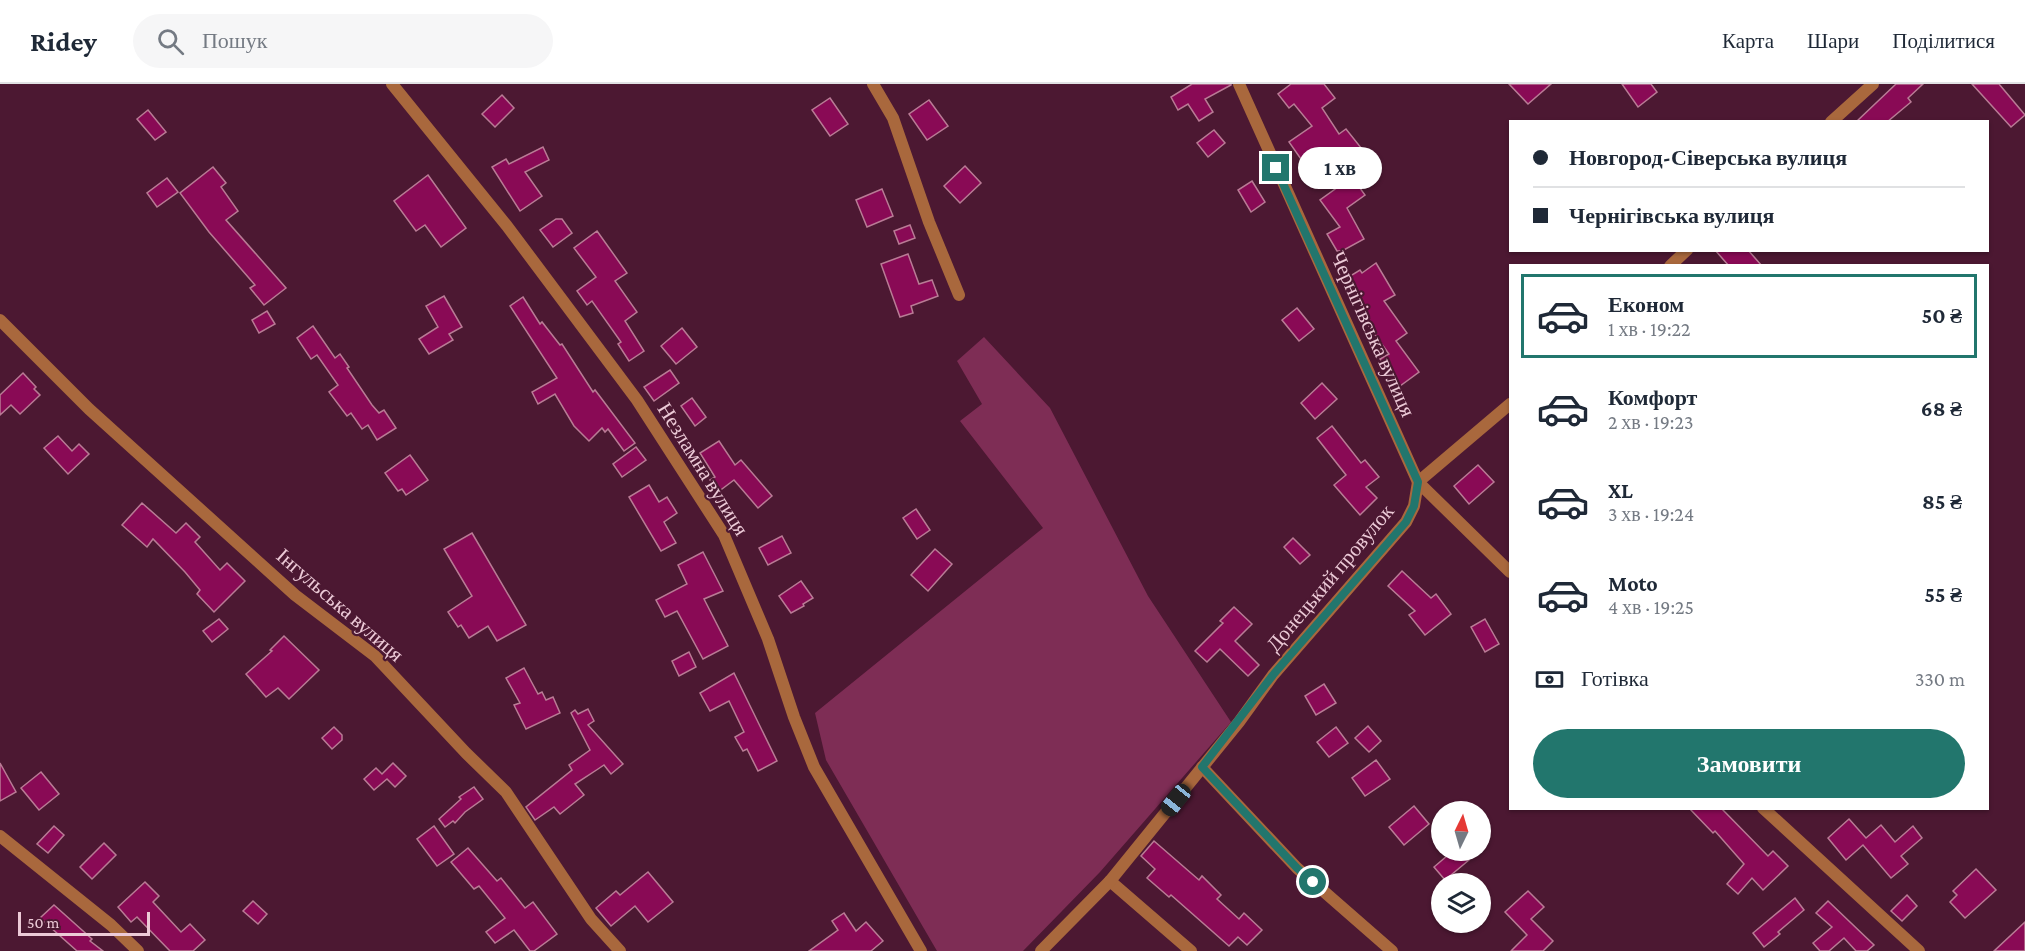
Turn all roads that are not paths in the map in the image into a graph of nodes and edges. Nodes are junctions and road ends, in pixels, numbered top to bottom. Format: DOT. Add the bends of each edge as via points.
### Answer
graph roads {
  1 [pos="392,84"];
  2 [pos="873,84"];
  3 [pos="1239,84"];
  4 [pos="1873,84"];
  5 [pos="1833,120"];
  6 [pos="1685,252"];
  7 [pos="1672,264"];
  8 [pos="959,295"];
  9 [pos="0,320"];
  10 [pos="1509,405"];
  11 [pos="1418,482"];
  12 [pos="1509,571"];
  13 [pos="1202,767"];
  14 [pos="1765,810"];
  15 [pos="0,836"];
  16 [pos="1110,881"];
  17 [pos="138,951"];
  18 [pos="620,951"];
  19 [pos="921,951"];
  20 [pos="1041,951"];
  21 [pos="1191,951"];
  22 [pos="1392,951"];
  23 [pos="1919,951"];
  1 -- 19 [label="street, Незламна вулиця" via="507,226 637,400 724,535 768,639 814,767"];
  2 -- 8 [label="street" via="893,117"];
  3 -- 11 [label="street, Чернігівська вулиця"];
  4 -- 5 [label="street"];
  6 -- 7 [label="street"];
  9 -- 18 [label="street, Інгульська вулиця" via="89,409 295,595 375,656 506,792 591,919"];
  10 -- 11 [label="street"];
  11 -- 12 [label="street, Чернігівська вулиця"];
  11 -- 13 [label="street, Донецький провулок" via="1414,506 1406,522 1273,675"];
  13 -- 16 [label="street, Донецький провулок"];
  13 -- 22 [label="street" via="1297,868"];
  14 -- 23 [label="street"];
  15 -- 17 [label="street"];
  16 -- 20 [label="street, Донецький провулок"];
  16 -- 21 [label="street"];
}
